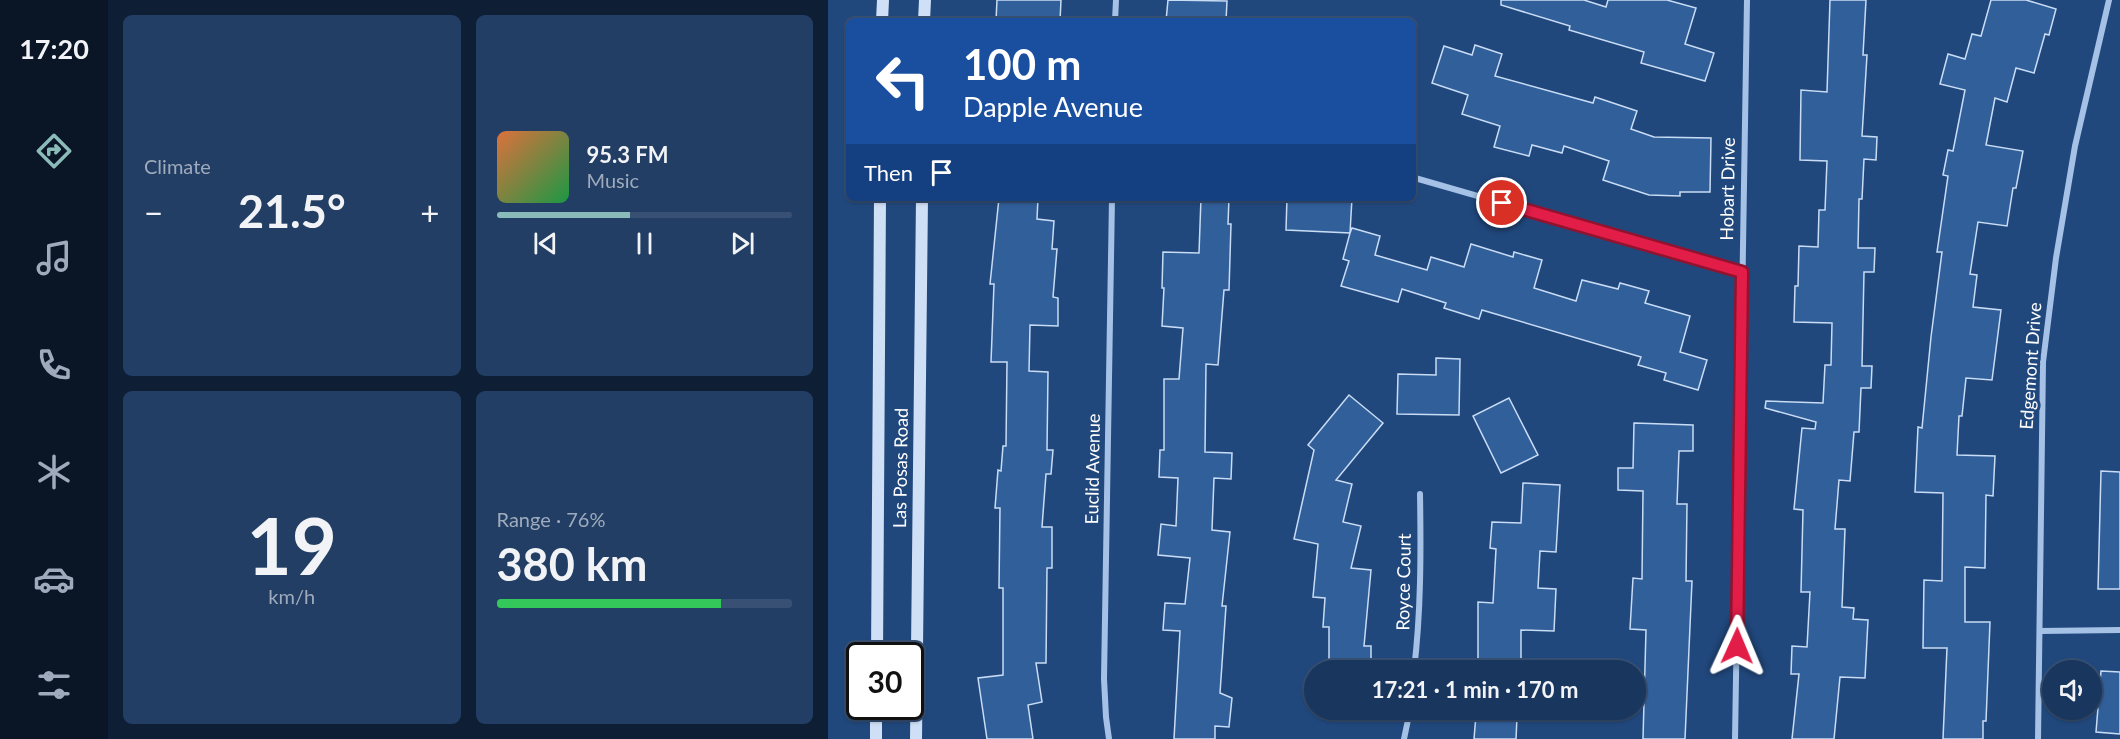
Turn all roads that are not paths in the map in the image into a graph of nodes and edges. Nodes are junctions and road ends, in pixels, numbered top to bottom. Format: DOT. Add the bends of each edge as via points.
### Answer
graph roads {
  1 [pos="883,0"];
  2 [pos="925,0"];
  3 [pos="1116,0"];
  4 [pos="1747,0"];
  5 [pos="2109,0"];
  6 [pos="882,18"];
  7 [pos="924,18"];
  8 [pos="1115,18"];
  9 [pos="1416,178"];
  10 [pos="880,201"];
  11 [pos="922,201"];
  12 [pos="1112,201"];
  13 [pos="1742,272"];
  14 [pos="1420,494"];
  15 [pos="2120,630"];
  16 [pos="2040,631"];
  17 [pos="877,642"];
  18 [pos="1415,660"];
  19 [pos="876,720"];
  20 [pos="1408,720"];
  21 [pos="876,739"];
  22 [pos="916,739"];
  23 [pos="1109,739"];
  24 [pos="1404,739"];
  25 [pos="1735,739"];
  26 [pos="2038,739"];
  1 -- 6 [label="main road"];
  2 -- 7 [label="main road"];
  3 -- 8 [label="street"];
  4 -- 13 [label="street, Hobart Drive"];
  5 -- 16 [label="street, Edgemont Drive" via="2075,146 2043,362"];
  9 -- 13 [label="street"];
  10 -- 17 [label="main road, Las Posas Road"];
  11 -- 22 [label="main road, Las Posas Road"];
  12 -- 23 [label="street, Euclid Avenue" via="1104,679"];
  13 -- 25 [label="street, Hobart Drive"];
  14 -- 18 [label="street, Royce Court"];
  15 -- 16 [label="street"];
  16 -- 26 [label="street, Edgemont Drive"];
  19 -- 21 [label="main road"];
  20 -- 24 [label="street"];
}
